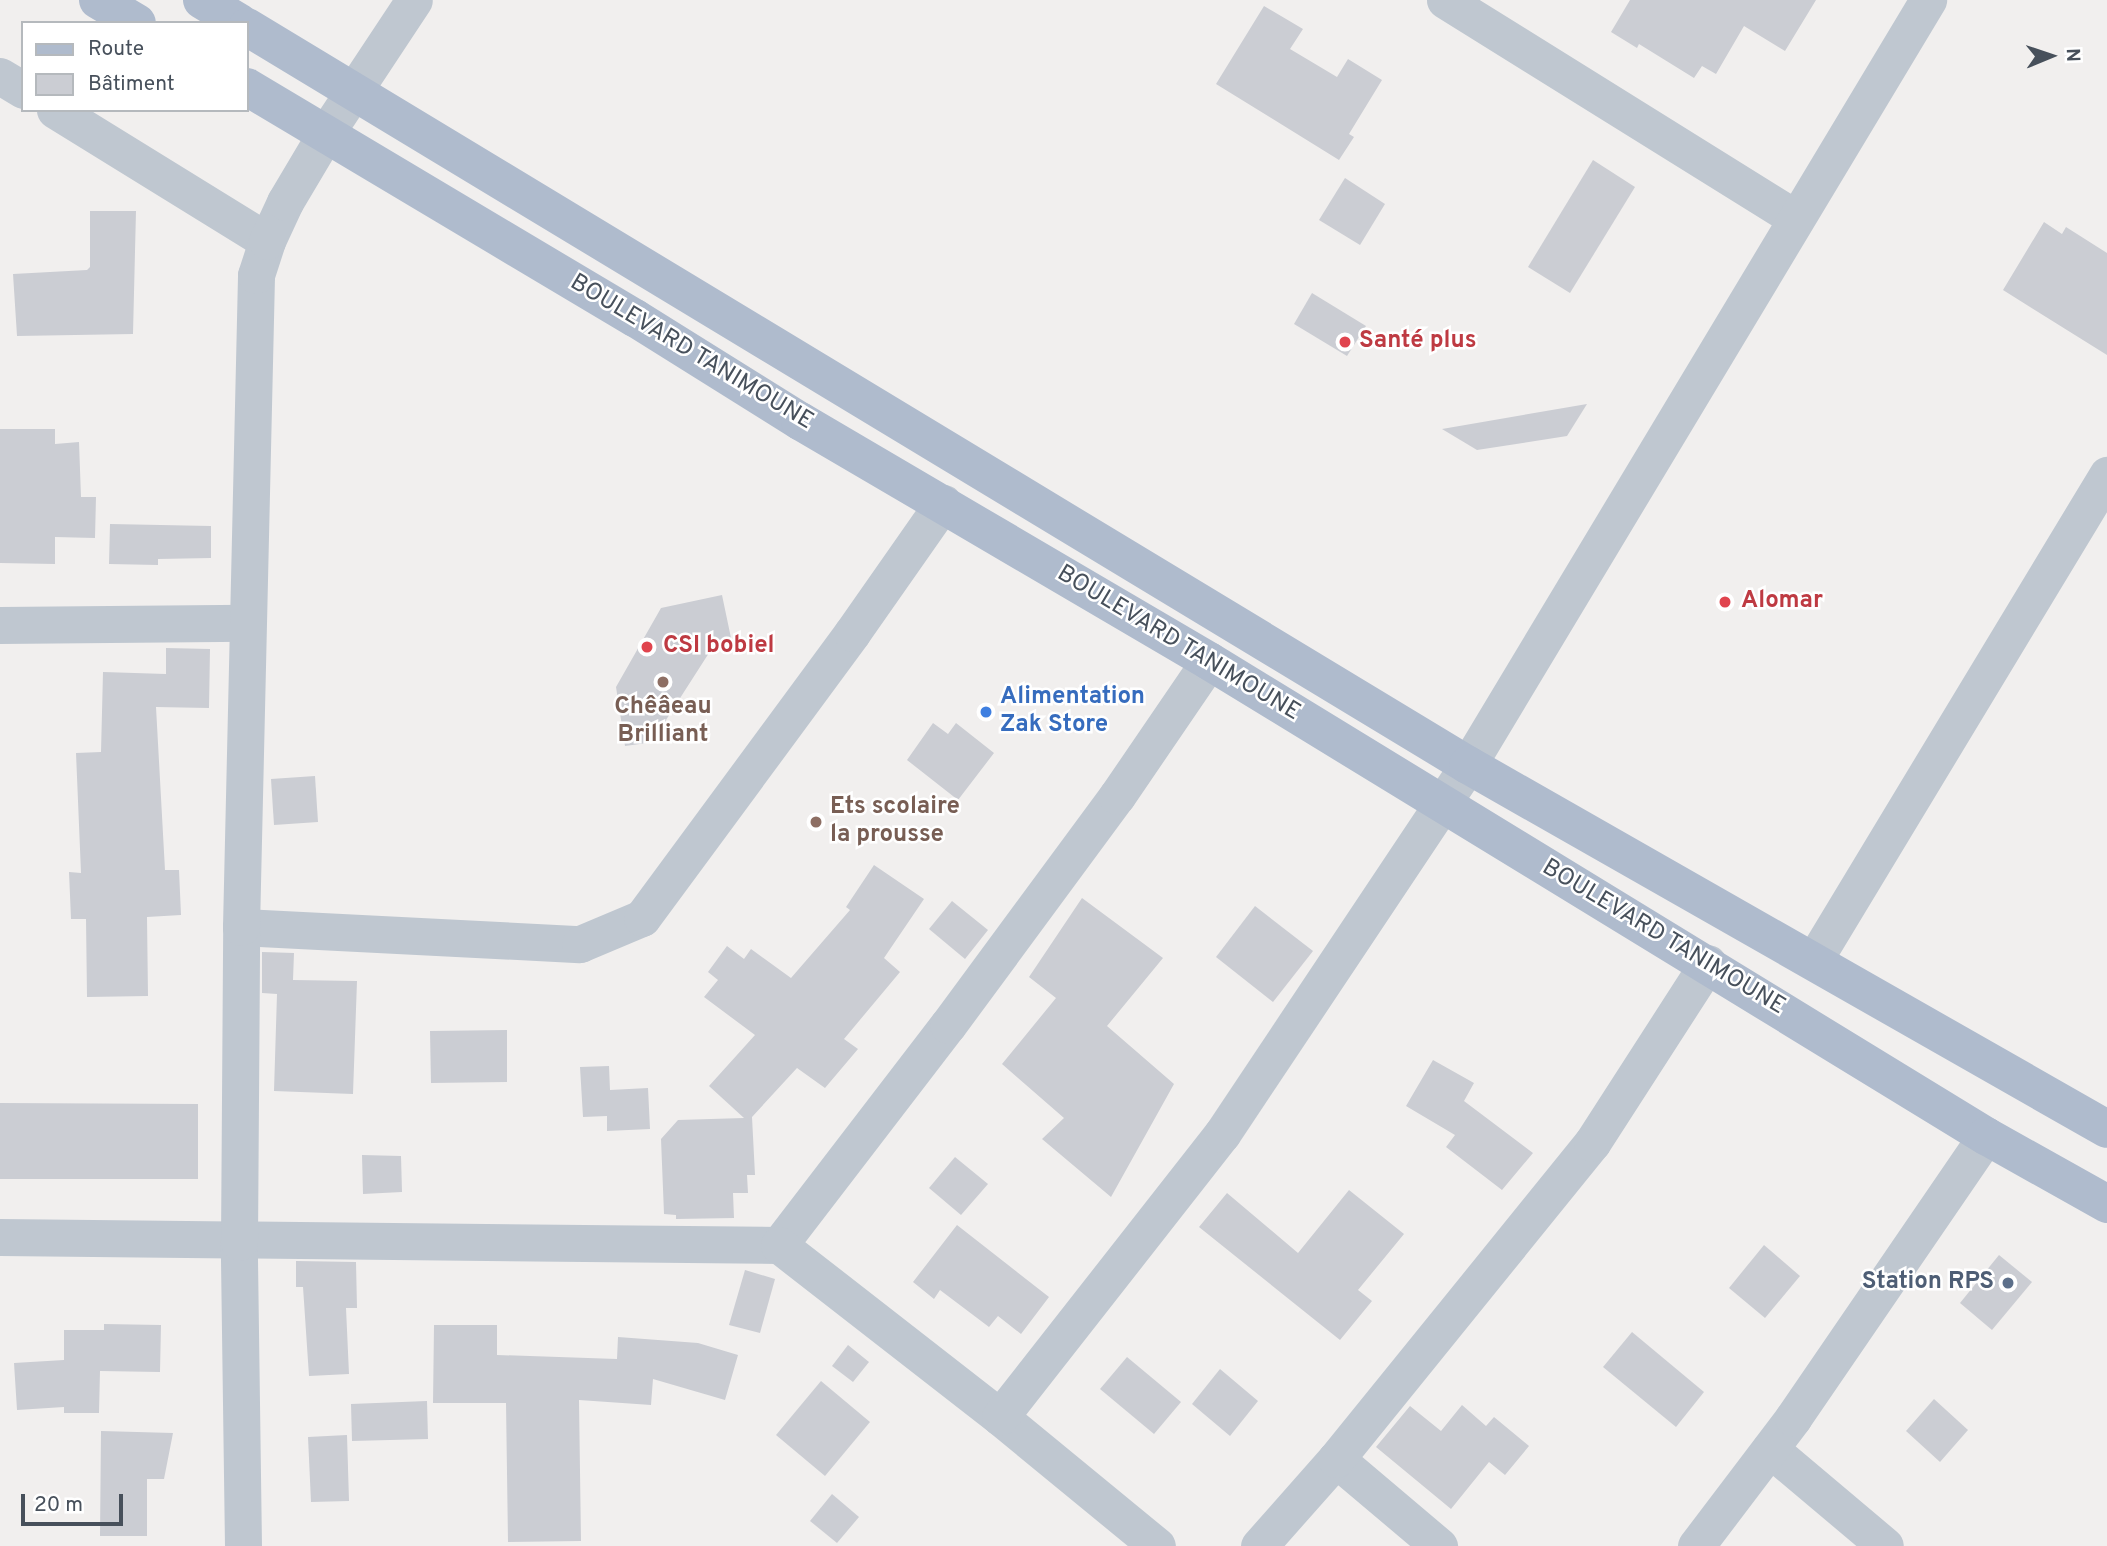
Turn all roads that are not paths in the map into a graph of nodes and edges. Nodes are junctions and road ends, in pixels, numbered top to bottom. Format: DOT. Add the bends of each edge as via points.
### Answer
graph roads {
  1 [pos="98,0"];
  2 [pos="202,0"];
  3 [pos="414,0"];
  4 [pos="1928,0"];
  5 [pos="1465,5"];
  6 [pos="134,21"];
  7 [pos="237,21"];
  8 [pos="248,28"];
  9 [pos="0,76"];
  10 [pos="248,88"];
  11 [pos="21,89"];
  12 [pos="354,90"];
  13 [pos="58,112"];
  14 [pos="326,133"];
  15 [pos="1795,218"];
  16 [pos="267,241"];
  17 [pos="2107,475"];
  18 [pos="943,503"];
  19 [pos="247,623"];
  20 [pos="0,625"];
  21 [pos="1209,662"];
  22 [pos="1468,765"];
  23 [pos="1439,804"];
  24 [pos="242,927"];
  25 [pos="1814,960"];
  26 [pos="1707,963"];
  27 [pos="2107,1129"];
  28 [pos="1986,1136"];
  29 [pos="2107,1205"];
  30 [pos="0,1237"];
  31 [pos="239,1242"];
  32 [pos="779,1245"];
  33 [pos="1000,1417"];
  34 [pos="1770,1450"];
  35 [pos="1336,1458"];
  36 [pos="243,1546"];
  37 [pos="1157,1546"];
  38 [pos="1259,1546"];
  39 [pos="1439,1546"];
  40 [pos="1696,1546"];
  41 [pos="1885,1546"];
  1 -- 6 [label="main road"];
  2 -- 7 [label="main road"];
  3 -- 12 [label="street"];
  4 -- 15 [label="street"];
  5 -- 15 [label="street"];
  8 -- 12 [label="main road, BOULEVARD TANIMOUNE"];
  9 -- 11 [label="street"];
  10 -- 14 [label="main road, BOULEVARD TANIMOUNE"];
  12 -- 14 [label="street"];
  12 -- 22 [label="main road, BOULEVARD TANIMOUNE"];
  13 -- 16 [label="street"];
  14 -- 16 [label="street"];
  14 -- 18 [label="main road, BOULEVARD TANIMOUNE"];
  15 -- 22 [label="street"];
  16 -- 19 [label="street" via="255,291"];
  17 -- 25 [label="street"];
  18 -- 21 [label="main road, BOULEVARD TANIMOUNE"];
  18 -- 24 [label="street" via="642,918 580,944"];
  19 -- 20 [label="street"];
  19 -- 24 [label="street"];
  21 -- 23 [label="main road, BOULEVARD TANIMOUNE"];
  21 -- 32 [label="street" via="1117,796"];
  22 -- 23 [label="street"];
  22 -- 25 [label="main road, BOULEVARD TANIMOUNE"];
  23 -- 26 [label="main road, BOULEVARD TANIMOUNE"];
  23 -- 33 [label="street" via="1222,1134"];
  24 -- 31 [label="street"];
  25 -- 27 [label="main road, BOULEVARD TANIMOUNE"];
  26 -- 28 [label="main road, BOULEVARD TANIMOUNE"];
  26 -- 35 [label="street" via="1592,1143"];
  28 -- 29 [label="main road, BOULEVARD TANIMOUNE"];
  28 -- 34 [label="street"];
  30 -- 31 [label="street"];
  31 -- 32 [label="street"];
  31 -- 36 [label="street"];
  32 -- 33 [label="street"];
  33 -- 37 [label="street"];
  34 -- 40 [label="street"];
  34 -- 41 [label="street"];
  35 -- 38 [label="street"];
  35 -- 39 [label="street"];
}
